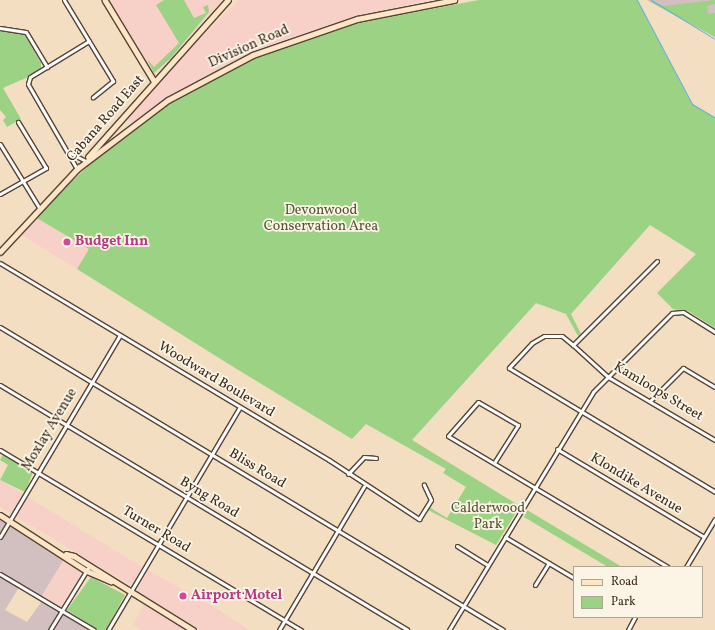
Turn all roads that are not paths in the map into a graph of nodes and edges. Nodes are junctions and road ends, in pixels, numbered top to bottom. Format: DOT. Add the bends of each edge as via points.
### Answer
graph roads {
  1 [pos="64,0"];
  2 [pos="105,0"];
  3 [pos="228,0"];
  4 [pos="454,0"];
  5 [pos="433,1"];
  6 [pos="0,28"];
  7 [pos="89,41"];
  8 [pos="47,67"];
  9 [pos="154,81"];
  10 [pos="93,97"];
  11 [pos="18,122"];
  12 [pos="0,144"];
  13 [pos="70,153"];
  14 [pos="84,160"];
  15 [pos="77,169"];
  16 [pos="23,181"];
  17 [pos="0,188"];
  18 [pos="1,193"];
  19 [pos="40,209"];
  20 [pos="1,250"];
  21 [pos="657,261"];
  22 [pos="0,263"];
  23 [pos="0,327"];
  24 [pos="715,332"];
  25 [pos="120,335"];
  26 [pos="573,345"];
  27 [pos="608,377"];
  28 [pos="92,382"];
  29 [pos="0,385"];
  30 [pos="715,387"];
  31 [pos="650,401"];
  32 [pos="240,407"];
  33 [pos="580,410"];
  34 [pos="66,425"];
  35 [pos="715,440"];
  36 [pos="557,449"];
  37 [pos="0,450"];
  38 [pos="212,455"];
  39 [pos="376,458"];
  40 [pos="494,463"];
  41 [pos="37,472"];
  42 [pos="348,474"];
  43 [pos="424,485"];
  44 [pos="364,486"];
  45 [pos="534,487"];
  46 [pos="715,492"];
  47 [pos="187,497"];
  48 [pos="0,514"];
  49 [pos="715,519"];
  50 [pos="10,520"];
  51 [pos="338,530"];
  52 [pos="505,536"];
  53 [pos="0,537"];
  54 [pos="704,537"];
  55 [pos="159,545"];
  56 [pos="457,546"];
  57 [pos="66,554"];
  58 [pos="549,563"];
  59 [pos="90,565"];
  60 [pos="488,565"];
  61 [pos="666,566"];
  62 [pos="687,566"];
  63 [pos="87,571"];
  64 [pos="313,573"];
  65 [pos="0,574"];
  66 [pos="573,577"];
  67 [pos="111,581"];
  68 [pos="535,585"];
  69 [pos="130,592"];
  70 [pos="464,606"];
  71 [pos="62,611"];
  72 [pos="634,618"];
  73 [pos="284,620"];
  74 [pos="50,630"];
  75 [pos="94,630"];
  76 [pos="108,630"];
  77 [pos="193,630"];
  78 [pos="279,630"];
  79 [pos="301,630"];
  80 [pos="407,630"];
  81 [pos="449,630"];
  82 [pos="503,630"];
  83 [pos="628,630"];
  1 -- 7 [label="street"];
  2 -- 9 [label="main road"];
  3 -- 9 [label="main road, Cabana Road East"];
  4 -- 5 [label="main road, Division Road"];
  5 -- 15 [label="main road, Division Road" via="327,27 253,55 168,100"];
  6 -- 8 [label="street" via="26,32"];
  7 -- 8 [label="street"];
  7 -- 10 [label="street" via="113,81"];
  8 -- 13 [label="street" via="30,77 28,84"];
  9 -- 14 [label="main road, Cabana Road East"];
  11 -- 16 [label="street" via="46,168"];
  12 -- 16 [label="street"];
  13 -- 14 [label="street"];
  13 -- 15 [label="street"];
  14 -- 15 [label="main road, Cabana Road East"];
  15 -- 19 [label="main road, Cabana Road East"];
  16 -- 18 [label="street"];
  16 -- 19 [label="street"];
  17 -- 18 [label="street"];
  19 -- 20 [label="main road, Cabana Road East"];
  21 -- 26 [label="street"];
  22 -- 25 [label="street, Woodward Boulevard"];
  23 -- 28 [label="street, Bliss Road"];
  24 -- 27 [label="street" via="683,312 672,313"];
  25 -- 28 [label="street, Moxlay Avenue"];
  25 -- 32 [label="street, Woodward Boulevard"];
  26 -- 27 [label="street, Kamloops Street"];
  26 -- 33 [label="street, Kamloops Street" via="562,336 544,336 532,343 509,368"];
  27 -- 31 [label="street, Kamloops Street"];
  27 -- 33 [label="street"];
  28 -- 34 [label="street, Moxlay Avenue"];
  28 -- 38 [label="street, Bliss Road"];
  29 -- 34 [label="street, Byng Road"];
  30 -- 31 [label="street" via="683,368"];
  31 -- 35 [label="street, Kamloops Street"];
  32 -- 38 [label="street"];
  32 -- 42 [label="street, Woodward Boulevard"];
  33 -- 36 [label="street"];
  33 -- 46 [label="street"];
  34 -- 41 [label="street, Moxlay Avenue"];
  34 -- 47 [label="street, Byng Road"];
  36 -- 45 [label="street"];
  36 -- 54 [label="street, Klondike Avenue"];
  37 -- 41 [label="street, Turner Road"];
  38 -- 47 [label="street"];
  38 -- 51 [label="street, Bliss Road"];
  39 -- 42 [label="street" via="364,457"];
  40 -- 40 [label="street" via="518,425 478,402 448,436"];
  40 -- 45 [label="street"];
  41 -- 50 [label="street, Moxlay Avenue"];
  41 -- 55 [label="street, Turner Road"];
  42 -- 44 [label="street, Woodward Boulevard"];
  43 -- 44 [label="street, Woodward Boulevard" via="431,500 419,520"];
  44 -- 51 [label="street"];
  45 -- 52 [label="street"];
  45 -- 61 [label="street"];
  47 -- 55 [label="street"];
  47 -- 64 [label="street, Byng Road"];
  48 -- 50 [label="main road"];
  49 -- 54 [label="street"];
  50 -- 53 [label="street, Moxlay Avenue"];
  50 -- 57 [label="main road"];
  51 -- 64 [label="street"];
  51 -- 70 [label="street, Bliss Road"];
  52 -- 58 [label="street"];
  52 -- 60 [label="street"];
  54 -- 62 [label="street"];
  55 -- 69 [label="street"];
  55 -- 73 [label="street, Turner Road"];
  56 -- 60 [label="street"];
  57 -- 59 [label="main road"];
  57 -- 63 [label="main road"];
  58 -- 66 [label="street"];
  58 -- 68 [label="street"];
  59 -- 63 [label="street"];
  59 -- 67 [label="main road"];
  60 -- 70 [label="street"];
  63 -- 67 [label="main road"];
  63 -- 71 [label="street"];
  64 -- 73 [label="street"];
  64 -- 80 [label="street, Byng Road"];
  65 -- 71 [label="street"];
  67 -- 69 [label="main road"];
  69 -- 76 [label="street"];
  69 -- 77 [label="main road"];
  70 -- 81 [label="street"];
  70 -- 82 [label="street, Bliss Road"];
  71 -- 74 [label="street"];
  71 -- 75 [label="street"];
  72 -- 83 [label="street"];
  73 -- 78 [label="street"];
  73 -- 79 [label="street, Turner Road"];
}
